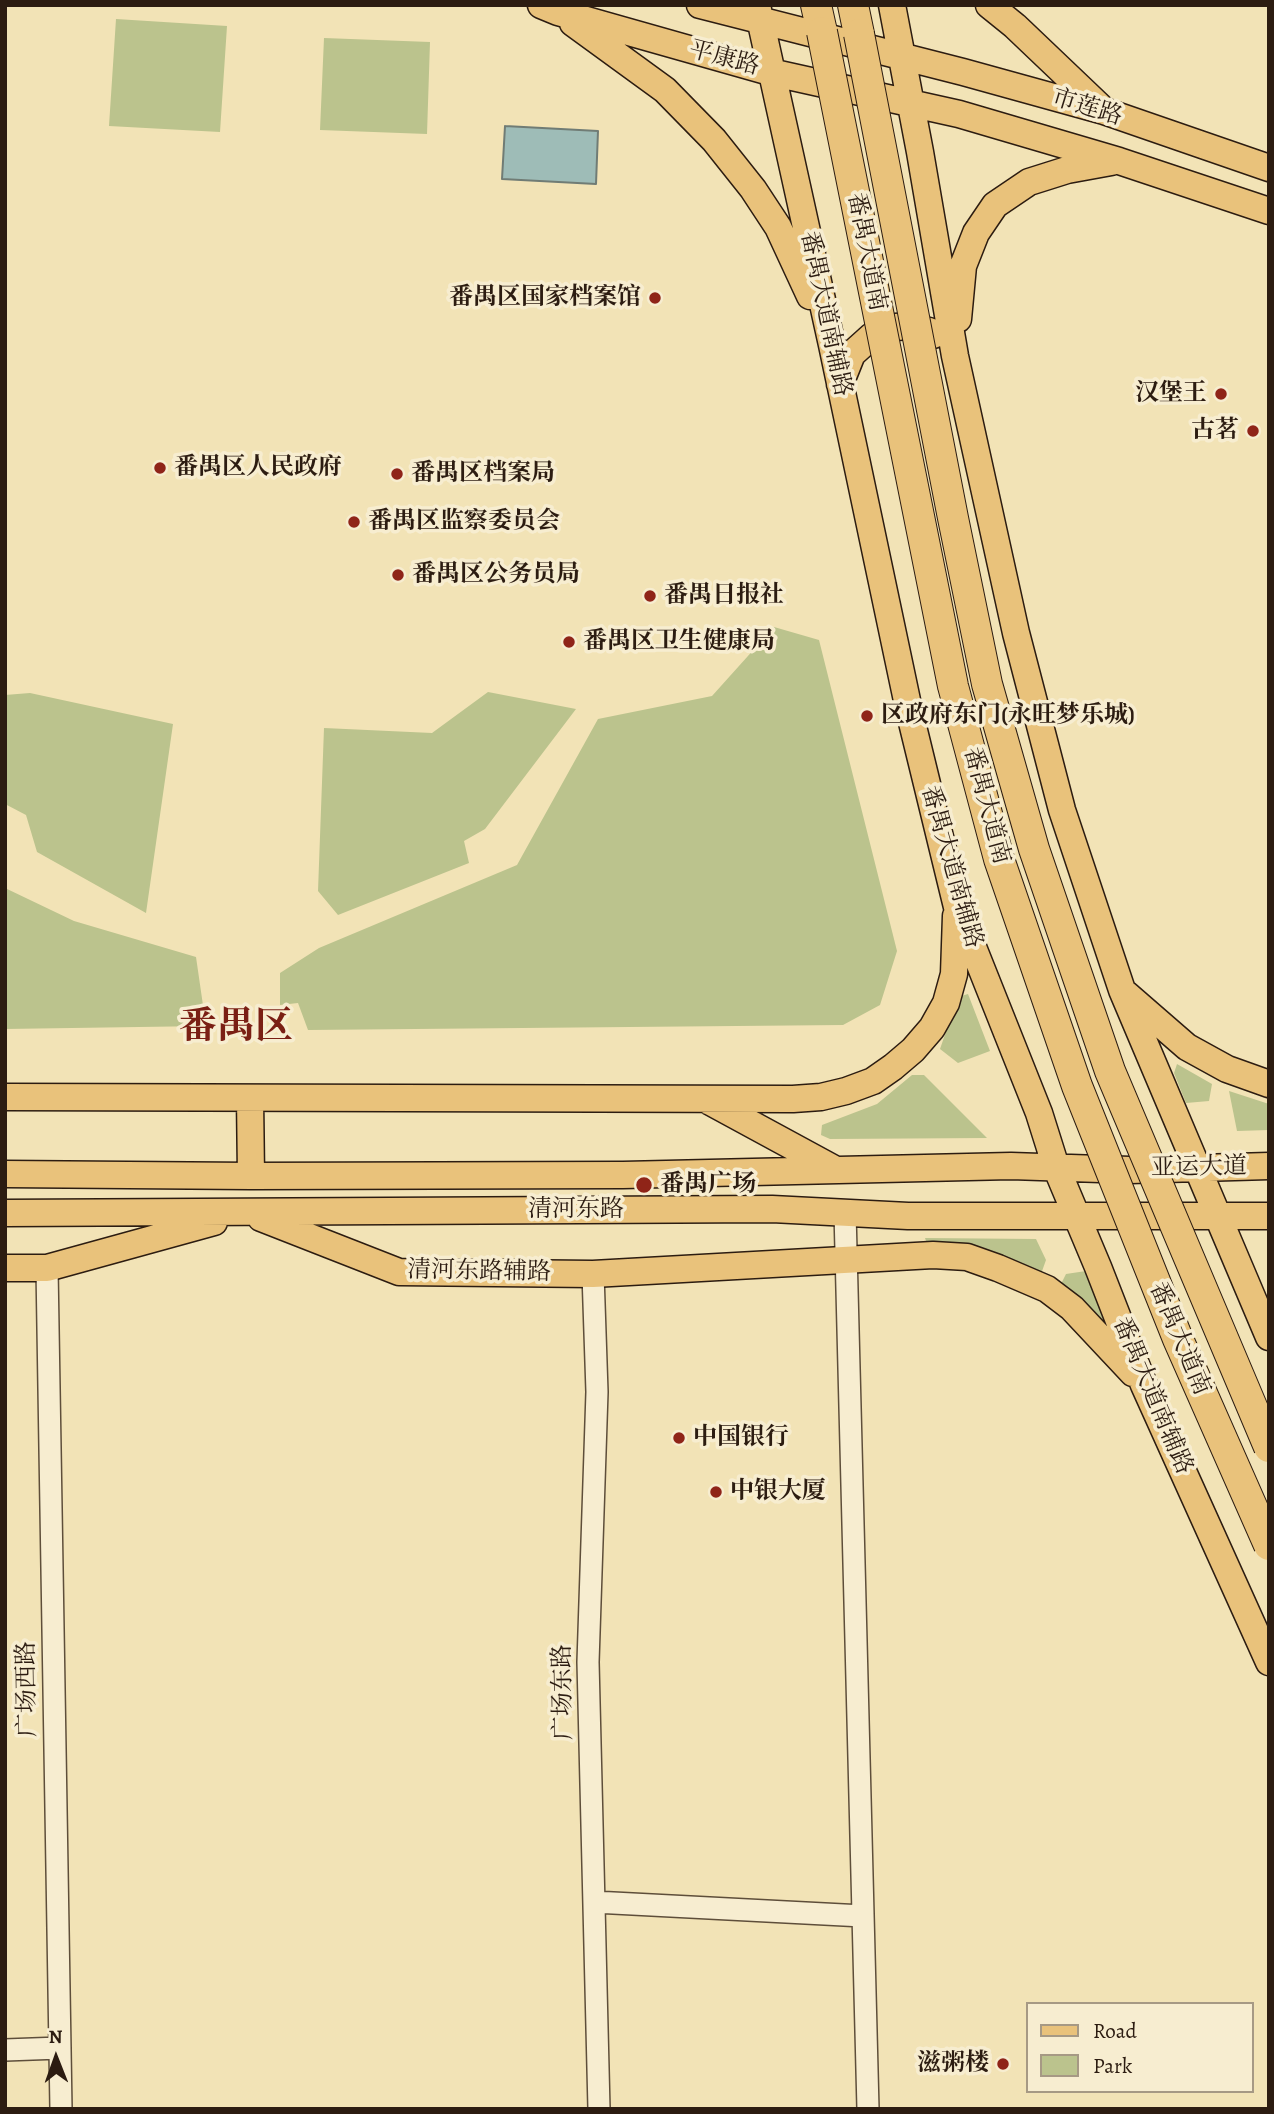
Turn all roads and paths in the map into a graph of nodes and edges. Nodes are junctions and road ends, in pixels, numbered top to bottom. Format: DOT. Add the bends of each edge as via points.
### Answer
graph roads {
  1 [pos="700,5"];
  2 [pos="892,5"];
  3 [pos="989,5"];
  4 [pos="549,9"];
  5 [pos="759,13"];
  6 [pos="819,18"];
  7 [pos="856,19"];
  8 [pos="902,57"];
  9 [pos="770,72"];
  10 [pos="911,103"];
  11 [pos="1104,111"];
  12 [pos="1119,161"];
  13 [pos="1269,168"];
  14 [pos="1269,211"];
  15 [pos="832,345"];
  16 [pos="955,356"];
  17 [pos="840,384"];
  18 [pos="957,907"];
  19 [pos="1122,990"];
  20 [pos="1269,1084"];
  21 [pos="5,1097"];
  22 [pos="250,1098"];
  23 [pos="703,1098"];
  24 [pos="1269,1166"];
  25 [pos="1056,1167"];
  26 [pos="1199,1169"];
  27 [pos="838,1170"];
  28 [pos="1130,1170"];
  29 [pos="5,1174"];
  30 [pos="251,1176"];
  31 [pos="5,1213"];
  32 [pos="247,1213"];
  33 [pos="845,1213"];
  34 [pos="1077,1214"];
  35 [pos="1147,1215"];
  36 [pos="1269,1216"];
  37 [pos="1217,1217"];
  38 [pos="845,1259"];
  39 [pos="5,1268"];
  40 [pos="47,1268"];
  41 [pos="593,1274"];
  42 [pos="1269,1337"];
  43 [pos="1144,1385"];
  44 [pos="1269,1447"];
  45 [pos="1269,1545"];
  46 [pos="1269,1662"];
  47 [pos="594,1902"];
  48 [pos="863,1916"];
  49 [pos="60,2048"];
  50 [pos="5,2050"];
  51 [pos="61,2109"];
  52 [pos="599,2109"];
  53 [pos="868,2109"];
  1 -- 5 [label="main road, 平康路"];
  2 -- 8 [label="main road"];
  3 -- 11 [label="main road"];
  4 -- 9 [label="main road, 平康路"];
  4 -- 15 [label="main road" via="665,90 714,140 778,227"];
  5 -- 8 [label="main road, 平康路"];
  5 -- 9 [label="main road, 番禺大道南辅路"];
  6 -- 45 [label="highway, 番禺大道南, bridge" via="953,686 999,859 1077,1086 1178,1339"];
  7 -- 44 [label="highway, 番禺大道南, bridge" via="985,671 1034,849 1110,1071"];
  8 -- 10 [label="main road"];
  8 -- 11 [label="main road, 市莲路"];
  9 -- 10 [label="main road, 平康路"];
  9 -- 15 [label="main road, 番禺大道南辅路"];
  10 -- 12 [label="main road, 市莲路"];
  10 -- 16 [label="main road"];
  11 -- 13 [label="main road, 市莲路"];
  12 -- 14 [label="main road, 市莲路"];
  12 -- 16 [label="main road" via="1029,182 995,205 976,233 963,266"];
  15 -- 17 [label="main road, 番禺大道南辅路"];
  16 -- 17 [label="main road" via="929,331 896,327 872,336 852,354"];
  16 -- 19 [label="main road" via="1016,633 1062,810"];
  17 -- 18 [label="main road, 番禺大道南辅路" via="909,710"];
  18 -- 23 [label="main road" via="954,974 946,1003 932,1028 893,1068 873,1081 821,1097"];
  18 -- 25 [label="main road, 番禺大道南辅路"];
  19 -- 20 [label="main road" via="1187,1047 1227,1069"];
  19 -- 26 [label="main road"];
  21 -- 22 [label="main road"];
  22 -- 23 [label="main road"];
  22 -- 30 [label="main road"];
  23 -- 27 [label="main road"];
  24 -- 26 [label="main road, 亚运大道"];
  25 -- 27 [label="main road, 清河东路"];
  25 -- 28 [label="main road, 清河东路"];
  25 -- 34 [label="main road, 番禺大道南辅路"];
  26 -- 28 [label="main road, 亚运大道"];
  26 -- 37 [label="main road"];
  27 -- 30 [label="main road, 清河东路"];
  29 -- 30 [label="main road, 清河东路"];
  31 -- 32 [label="main road, 清河东路"];
  32 -- 33 [label="main road, 清河东路" via="772,1209"];
  32 -- 40 [label="main road"];
  32 -- 41 [label="main road, 清河东路辅路" via="398,1272"];
  33 -- 34 [label="main road, 清河东路"];
  33 -- 38 [label="street"];
  34 -- 35 [label="main road, 清河东路"];
  34 -- 43 [label="main road, 番禺大道南辅路"];
  35 -- 37 [label="main road, 亚运大道"];
  36 -- 37 [label="main road, 亚运大道"];
  37 -- 42 [label="main road"];
  38 -- 41 [label="main road, 清河东路辅路"];
  38 -- 43 [label="main road, 清河东路辅路" via="933,1255 967,1257 998,1268 1047,1289 1072,1308"];
  38 -- 48 [label="street"];
  39 -- 40 [label="main road"];
  40 -- 49 [label="street, 广场西路"];
  41 -- 47 [label="street, 广场东路" via="597,1392 588,1662"];
  43 -- 46 [label="main road, 番禺大道南辅路"];
  47 -- 48 [label="street"];
  47 -- 52 [label="street, 广场东路"];
  48 -- 53 [label="street"];
  49 -- 50 [label="street"];
  49 -- 51 [label="street, 广场西路"];
}
